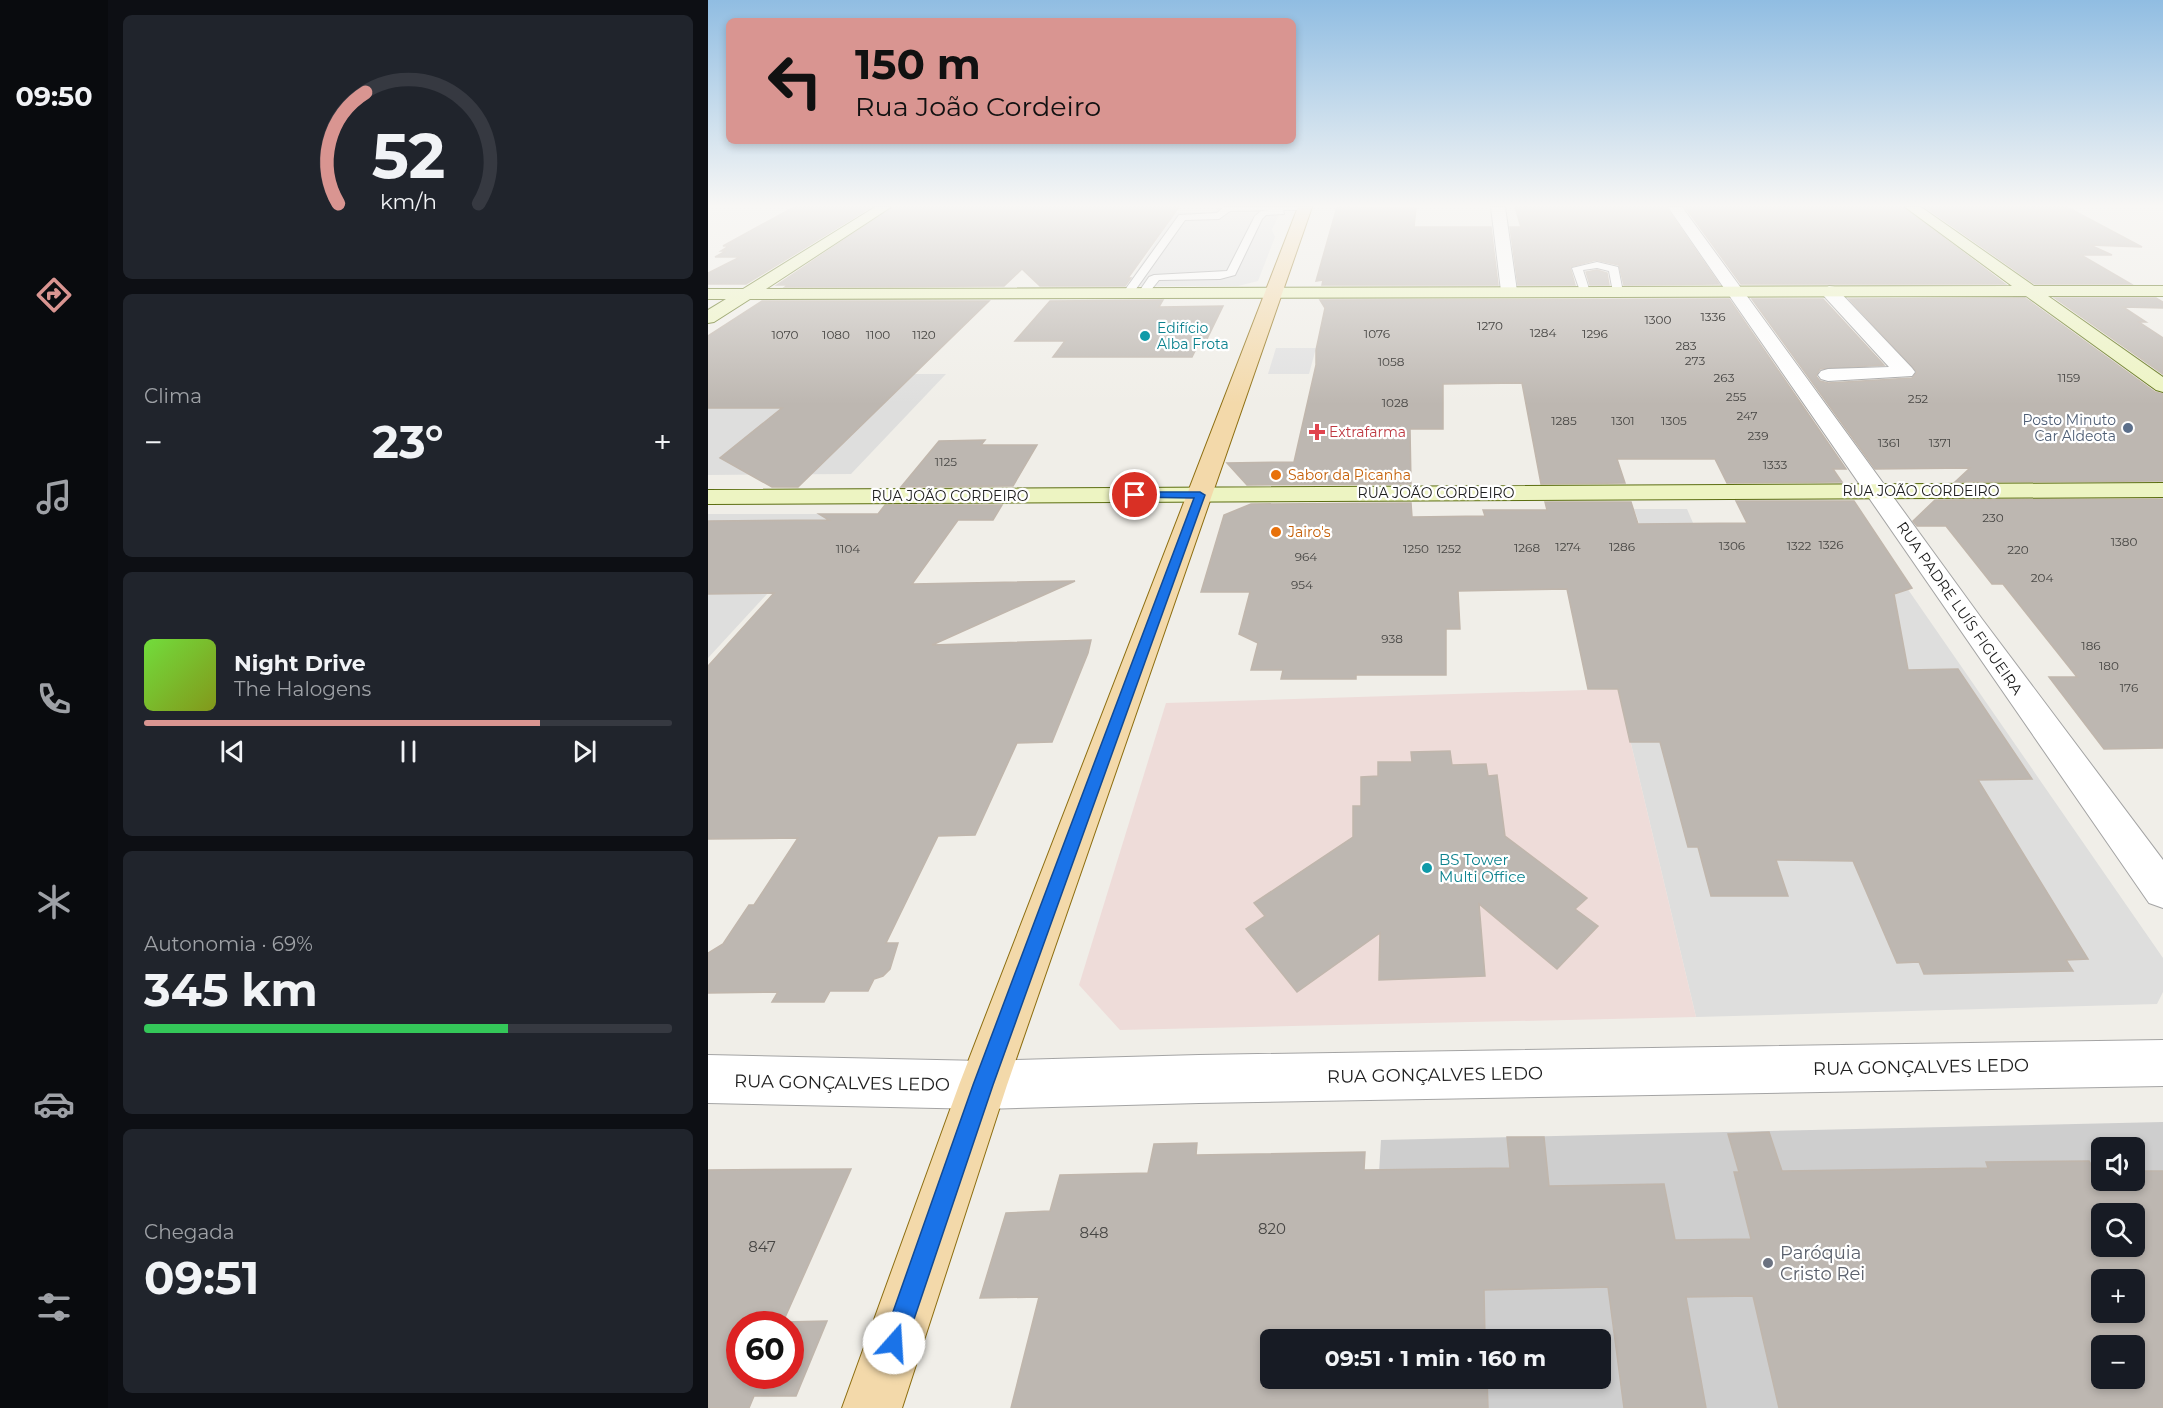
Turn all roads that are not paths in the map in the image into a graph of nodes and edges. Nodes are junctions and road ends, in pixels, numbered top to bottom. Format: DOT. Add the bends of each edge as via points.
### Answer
graph roads {
  1 [pos="779,273"];
  2 [pos="1147,273"];
  3 [pos="1231,273"];
  4 [pos="1282,273"];
  5 [pos="1507,273"];
  6 [pos="1579,273"];
  7 [pos="1615,273"];
  8 [pos="1720,273"];
  9 [pos="2003,273"];
  10 [pos="1509,291"];
  11 [pos="1733,291"];
  12 [pos="1829,291"];
  13 [pos="2163,291"];
  14 [pos="1585,292"];
  15 [pos="1618,292"];
  16 [pos="2030,292"];
  17 [pos="1135,293"];
  18 [pos="1275,293"];
  19 [pos="708,294"];
  20 [pos="745,294"];
  21 [pos="708,318"];
  22 [pos="1828,375"];
  23 [pos="2163,386"];
  24 [pos="2163,490"];
  25 [pos="1877,491"];
  26 [pos="1200,495"];
  27 [pos="708,497"];
  28 [pos="2163,891"];
  29 [pos="2163,1063"];
  30 [pos="708,1079"];
  31 [pos="983,1085"];
  32 [pos="872,1408"];
  1 -- 20 [label="street"];
  2 -- 17 [label="lane"];
  3 -- 17 [label="lane" via="1153,279"];
  4 -- 18 [label="main road"];
  5 -- 10 [label="street"];
  6 -- 14 [label="lane"];
  7 -- 15 [label="lane"];
  8 -- 11 [label="street, RUA PADRE LUÍS FIGUEIRA"];
  9 -- 16 [label="street"];
  10 -- 14 [label="street"];
  10 -- 18 [label="street"];
  11 -- 12 [label="street"];
  11 -- 15 [label="street"];
  11 -- 25 [label="street, RUA PADRE LUÍS FIGUEIRA"];
  12 -- 16 [label="street"];
  12 -- 22 [label="street" via="1905,372"];
  13 -- 16 [label="street"];
  14 -- 15 [label="street"];
  16 -- 23 [label="street"];
  17 -- 18 [label="street"];
  17 -- 20 [label="street"];
  18 -- 26 [label="main road"];
  19 -- 20 [label="street"];
  20 -- 21 [label="street"];
  24 -- 25 [label="street, RUA JOÃO CORDEIRO"];
  25 -- 26 [label="street, RUA JOÃO CORDEIRO"];
  25 -- 28 [label="street, RUA PADRE LUÍS FIGUEIRA"];
  26 -- 27 [label="street, RUA JOÃO CORDEIRO"];
  26 -- 31 [label="main road"];
  29 -- 31 [label="street, RUA GONÇALVES LEDO"];
  30 -- 31 [label="street, RUA GONÇALVES LEDO"];
  31 -- 32 [label="main road"];
}
